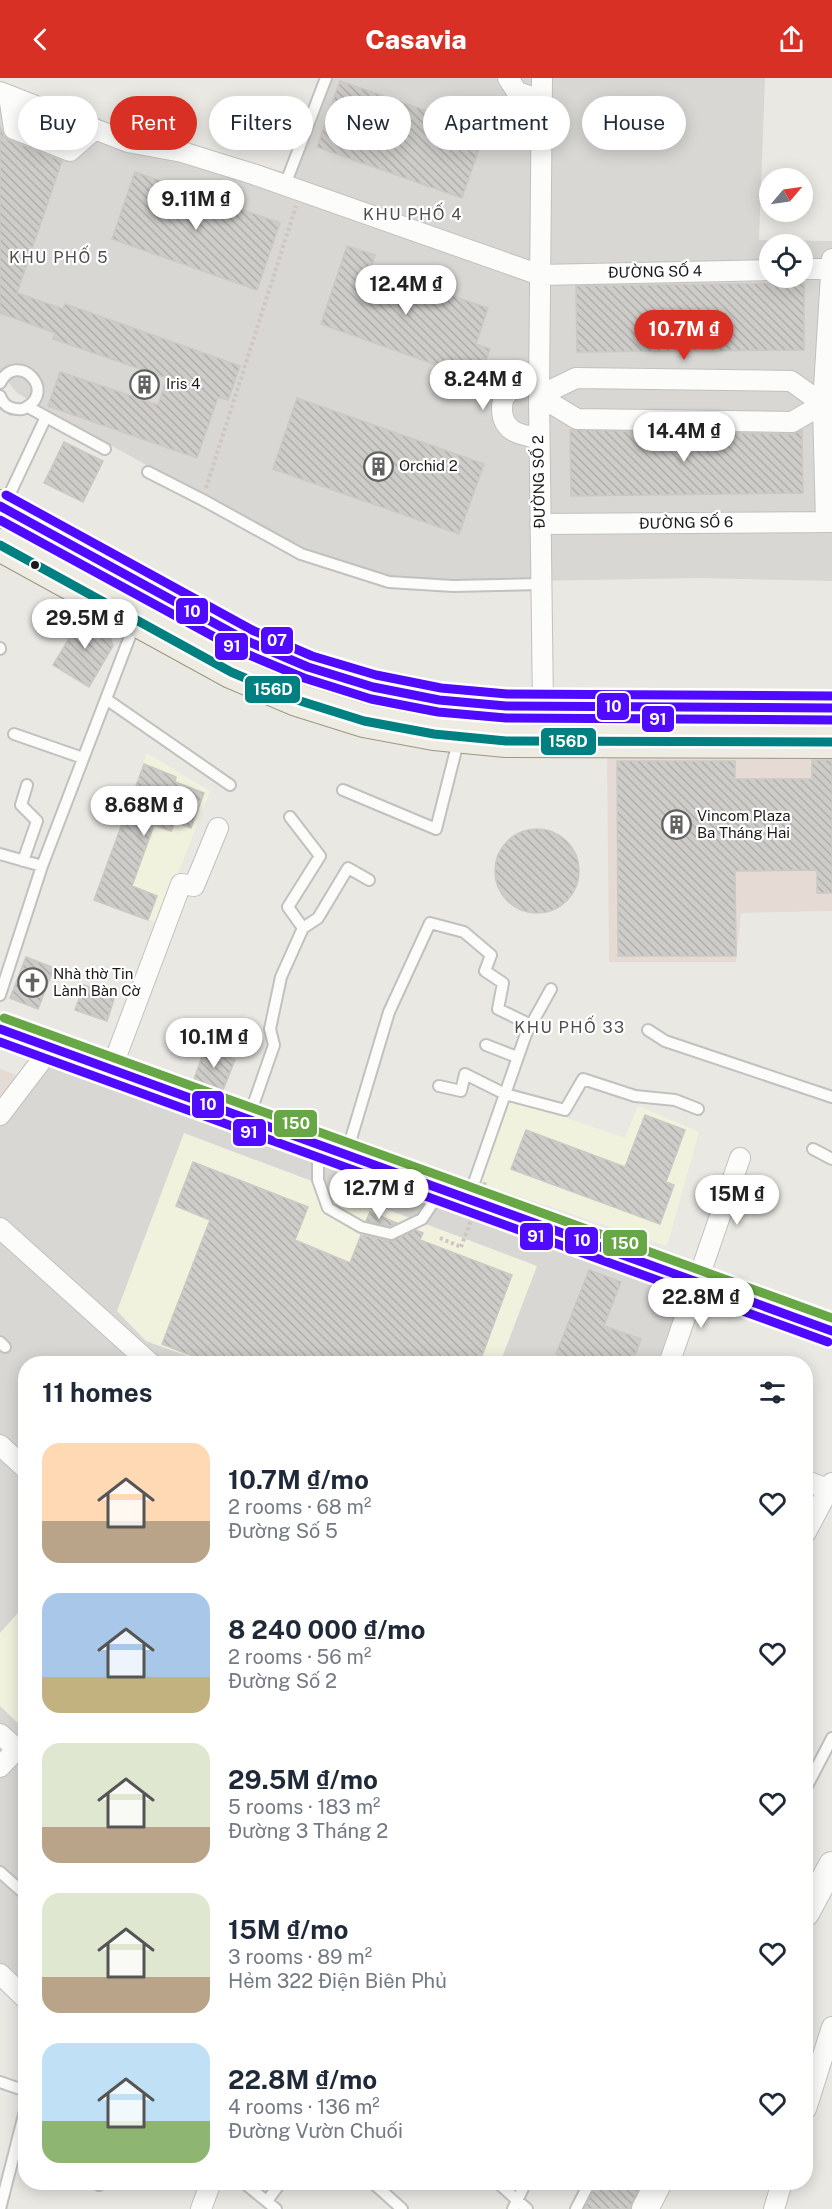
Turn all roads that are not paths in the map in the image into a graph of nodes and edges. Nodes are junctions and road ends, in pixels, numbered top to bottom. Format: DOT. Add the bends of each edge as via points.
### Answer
graph roads {
  1 [pos="326,78"];
  2 [pos="508,78"];
  3 [pos="542,78"];
  4 [pos="5,94"];
  5 [pos="529,96"];
  6 [pos="541,96"];
  7 [pos="98,130"];
  8 [pos="18,131"];
  9 [pos="541,150"];
  10 [pos="292,188"];
  11 [pos="832,259"];
  12 [pos="832,268"];
  13 [pos="813,269"];
  14 [pos="759,270"];
  15 [pos="540,275"];
  16 [pos="2,376"];
  17 [pos="539,387"];
  18 [pos="0,396"];
  19 [pos="824,404"];
  20 [pos="27,407"];
  21 [pos="46,417"];
  22 [pos="539,438"];
  23 [pos="105,449"];
  24 [pos="148,472"];
  25 [pos="2,507"];
  26 [pos="829,522"];
  27 [pos="540,524"];
  28 [pos="0,545"];
  29 [pos="541,584"];
  30 [pos="136,620"];
  31 [pos="106,699"];
  32 [pos="543,707"];
  33 [pos="832,708"];
  34 [pos="14,734"];
  35 [pos="459,738"];
  36 [pos="832,742"];
  37 [pos="83,758"];
  38 [pos="27,785"];
  39 [pos="230,785"];
  40 [pos="343,790"];
  41 [pos="290,817"];
  42 [pos="218,828"];
  43 [pos="0,854"];
  44 [pos="23,861"];
  45 [pos="42,866"];
  46 [pos="369,880"];
  47 [pos="303,928"];
  48 [pos="551,989"];
  49 [pos="0,995"];
  50 [pos="531,1025"];
  51 [pos="0,1029"];
  52 [pos="648,1030"];
  53 [pos="486,1045"];
  54 [pos="51,1048"];
  55 [pos="517,1057"];
  56 [pos="111,1070"];
  57 [pos="439,1086"];
  58 [pos="505,1094"];
  59 [pos="832,1097"];
  60 [pos="698,1109"];
  61 [pos="0,1115"];
  62 [pos="248,1120"];
  63 [pos="813,1149"];
  64 [pos="332,1150"];
  65 [pos="740,1158"];
  66 [pos="832,1159"];
  67 [pos="465,1190"];
  68 [pos="0,1228"];
  69 [pos="698,1282"];
  70 [pos="832,1330"];
  71 [pos="142,1356"];
  72 [pos="672,1356"];
  73 [pos="0,1445"];
  74 [pos="18,1461"];
  75 [pos="813,1482"];
  76 [pos="830,1486"];
  77 [pos="813,1519"];
  78 [pos="0,1734"];
  79 [pos="832,1738"];
  80 [pos="18,1750"];
  81 [pos="18,1755"];
  82 [pos="0,1767"];
  83 [pos="813,1767"];
  84 [pos="832,1864"];
  85 [pos="0,1872"];
  86 [pos="18,1888"];
  87 [pos="813,1900"];
  88 [pos="0,1975"];
  89 [pos="18,1992"];
  90 [pos="831,2034"];
  91 [pos="0,2082"];
  92 [pos="18,2088"];
  93 [pos="813,2088"];
  94 [pos="18,2138"];
  95 [pos="208,2190"];
  96 [pos="253,2190"];
  97 [pos="278,2190"];
  98 [pos="381,2190"];
  99 [pos="503,2190"];
  100 [pos="522,2190"];
  101 [pos="586,2190"];
  102 [pos="655,2190"];
  103 [pos="780,2190"];
  104 [pos="272,2205"];
  105 [pos="515,2205"];
  106 [pos="0,2209"];
  107 [pos="201,2209"];
  108 [pos="402,2209"];
  109 [pos="527,2209"];
  110 [pos="576,2209"];
  111 [pos="645,2209"];
  112 [pos="774,2209"];
  1 -- 10 [label="lane"];
  2 -- 5 [label="street" via="517,92"];
  3 -- 6 [label="street, ĐƯỜNG SỐ 2"];
  4 -- 8 [label="street" via="14,129"];
  7 -- 10 [label="street" via="128,142 182,152"];
  9 -- 15 [label="street, ĐƯỜNG SỐ 2"];
  10 -- 15 [label="street"];
  11 -- 12 [label="street"];
  12 -- 13 [label="street"];
  12 -- 19 [label="street"];
  14 -- 15 [label="street, ĐƯỜNG SỐ 4"];
  15 -- 17 [label="street, ĐƯỜNG SỐ 2"];
  16 -- 20 [label="lane" via="21,371 36,382 37,396"];
  17 -- 19 [label="street" via="576,378 791,381"];
  17 -- 19 [label="street" via="577,419 792,422"];
  17 -- 22 [label="street, ĐƯỜNG SỐ 2"];
  17 -- 22 [label="street" via="514,388 504,397 502,407 508,429"];
  18 -- 20 [label="lane" via="10,408"];
  19 -- 26 [label="street"];
  20 -- 21 [label="lane"];
  21 -- 23 [label="lane"];
  21 -- 25 [label="lane"];
  22 -- 27 [label="street, ĐƯỜNG SỐ 2"];
  24 -- 29 [label="lane" via="300,555 389,582 453,586"];
  25 -- 32 [label="main road" via="247,641 308,668 405,695 473,704"];
  26 -- 27 [label="street, ĐƯỜNG SỐ 6"];
  27 -- 29 [label="street, ĐƯỜNG SỐ 2"];
  28 -- 30 [label="main road"];
  29 -- 32 [label="street, ĐƯỜNG SỐ 2"];
  30 -- 31 [label="lane"];
  30 -- 35 [label="main road" via="231,672 297,700 364,721"];
  31 -- 37 [label="lane"];
  31 -- 39 [label="lane"];
  32 -- 33 [label="main road"];
  34 -- 37 [label="lane"];
  35 -- 36 [label="main road"];
  35 -- 40 [label="lane" via="436,829"];
  37 -- 45 [label="lane"];
  38 -- 44 [label="lane" via="21,805 37,821"];
  41 -- 47 [label="lane" via="320,856 288,907"];
  42 -- 56 [label="street" via="194,886 181,884"];
  43 -- 44 [label="lane"];
  44 -- 45 [label="lane"];
  45 -- 49 [label="lane"];
  46 -- 47 [label="lane" via="348,868 318,918"];
  47 -- 62 [label="lane" via="281,977 270,1029 274,1045"];
  48 -- 50 [label="lane"];
  50 -- 55 [label="lane"];
  50 -- 64 [label="lane" via="498,1009 503,982 485,971 491,955 464,932 430,923"];
  51 -- 54 [label="main road"];
  52 -- 59 [label="lane" via="665,1041"];
  53 -- 55 [label="lane"];
  54 -- 56 [label="main road"];
  54 -- 61 [label="street"];
  55 -- 58 [label="lane"];
  56 -- 62 [label="main road"];
  57 -- 58 [label="lane" via="461,1091 465,1074"];
  58 -- 60 [label="lane" via="565,1110 583,1079 635,1096 675,1100"];
  58 -- 67 [label="lane"];
  62 -- 64 [label="main road"];
  63 -- 66 [label="lane"];
  64 -- 67 [label="main road"];
  64 -- 67 [label="lane" via="318,1180 328,1208 361,1227 391,1234"];
  65 -- 69 [label="street"];
  67 -- 69 [label="main road"];
  68 -- 71 [label="street"];
  69 -- 70 [label="main road"];
  69 -- 72 [label="street"];
  73 -- 74 [label="street"];
  75 -- 76 [label="street"];
  76 -- 77 [label="street"];
  78 -- 80 [label="street"];
  79 -- 83 [label="lane"];
  81 -- 82 [label="street"];
  84 -- 87 [label="street"];
  85 -- 86 [label="lane"];
  88 -- 89 [label="street"];
  90 -- 93 [label="street"];
  91 -- 92 [label="lane"];
  94 -- 106 [label="lane"];
  95 -- 107 [label="street"];
  96 -- 104 [label="lane"];
  97 -- 104 [label="lane"];
  98 -- 108 [label="lane"];
  99 -- 105 [label="lane"];
  100 -- 105 [label="lane"];
  101 -- 110 [label="lane"];
  102 -- 111 [label="street"];
  103 -- 112 [label="street"];
  105 -- 109 [label="lane"];
}
